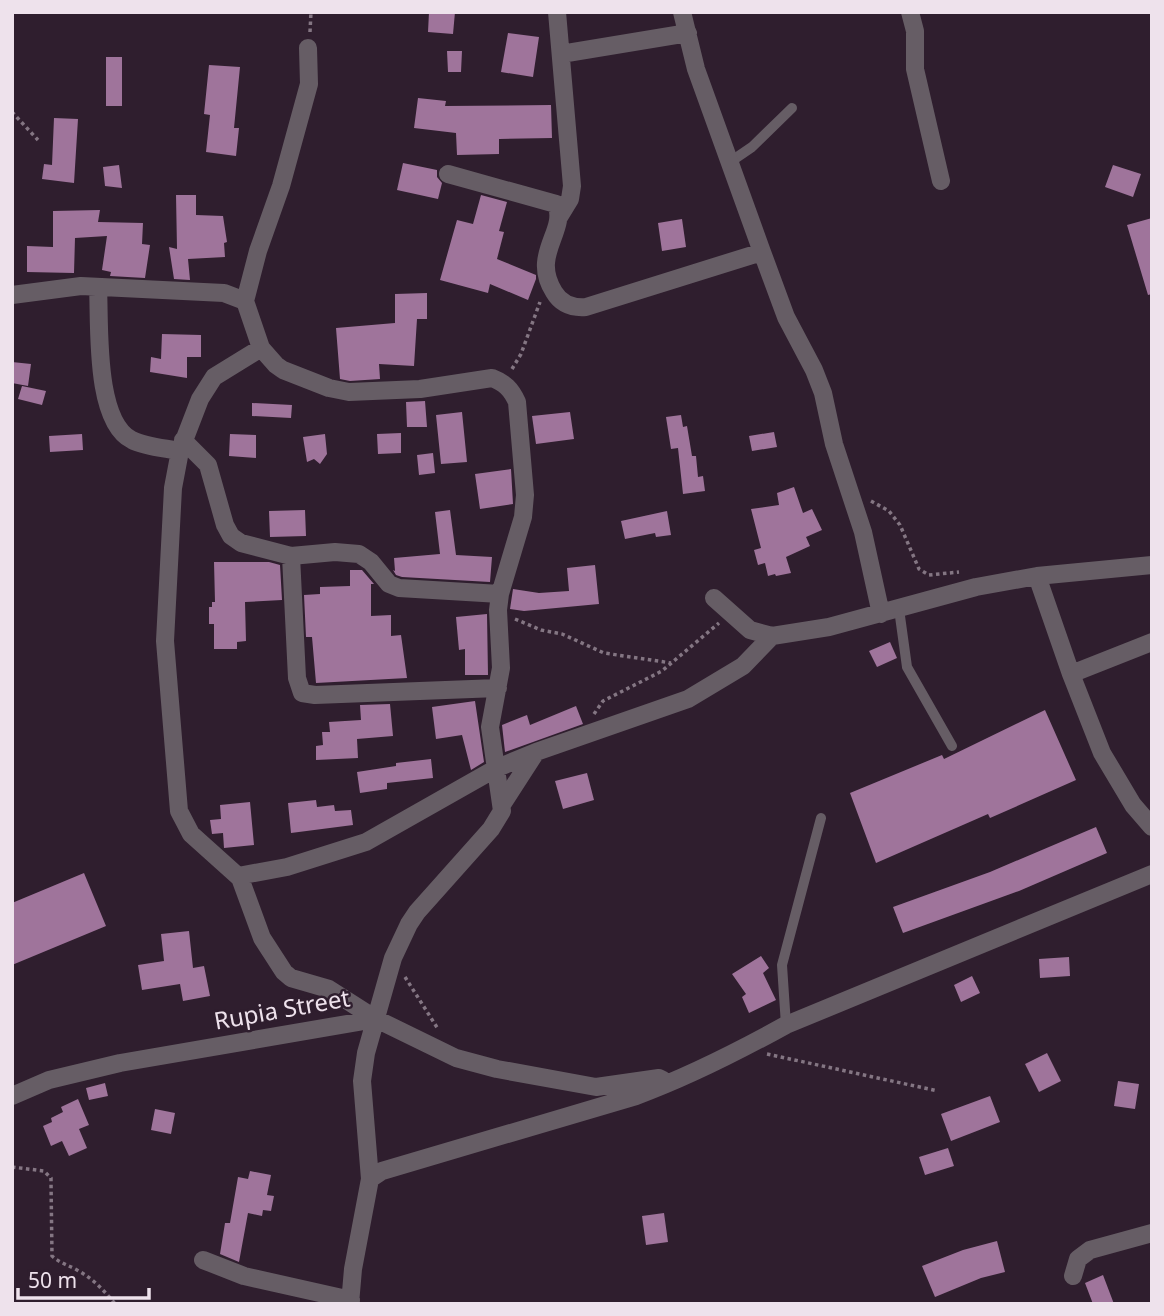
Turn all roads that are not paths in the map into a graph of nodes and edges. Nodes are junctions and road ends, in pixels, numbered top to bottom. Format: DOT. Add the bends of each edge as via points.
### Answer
graph roads {
  1 [pos="558,12"];
  2 [pos="682,12"];
  3 [pos="910,12"];
  4 [pos="688,33"];
  5 [pos="308,48"];
  6 [pos="561,54"];
  7 [pos="792,108"];
  8 [pos="730,162"];
  9 [pos="448,174"];
  10 [pos="941,181"];
  11 [pos="559,217"];
  12 [pos="762,252"];
  13 [pos="99,287"];
  14 [pos="12,296"];
  15 [pos="245,301"];
  16 [pos="261,348"];
  17 [pos="182,445"];
  18 [pos="291,556"];
  19 [pos="1152,565"];
  20 [pos="1037,576"];
  21 [pos="714,598"];
  22 [pos="499,603"];
  23 [pos="899,609"];
  24 [pos="881,614"];
  25 [pos="772,636"];
  26 [pos="1152,642"];
  27 [pos="1071,674"];
  28 [pos="498,688"];
  29 [pos="952,746"];
  30 [pos="536,752"];
  31 [pos="495,769"];
  32 [pos="503,803"];
  33 [pos="821,818"];
  34 [pos="1152,827"];
  35 [pos="1152,874"];
  36 [pos="238,876"];
  37 [pos="376,1018"];
  38 [pos="786,1025"];
  39 [pos="673,1083"];
  40 [pos="12,1096"];
  41 [pos="370,1179"];
  42 [pos="1152,1233"];
  43 [pos="203,1259"];
  44 [pos="1073,1276"];
  45 [pos="351,1302"];
  1 -- 6 [label="street"];
  2 -- 4 [label="street"];
  3 -- 10 [label="street" via="915,69"];
  4 -- 6 [label="street"];
  4 -- 8 [label="street" via="696,69"];
  5 -- 15 [label="street" via="309,84"];
  6 -- 11 [label="street" via="572,191"];
  7 -- 8 [label="lane"];
  8 -- 12 [label="street"];
  9 -- 11 [label="street" via="554,201"];
  11 -- 12 [label="street" via="545,258 547,281 569,306 586,307"];
  12 -- 24 [label="street" via="786,317 823,393"];
  13 -- 14 [label="street"];
  13 -- 15 [label="street" via="224,293"];
  13 -- 17 [label="street" via="102,379 113,416 133,440"];
  15 -- 16 [label="street"];
  16 -- 17 [label="street" via="215,377"];
  16 -- 22 [label="street" via="283,370 339,391 420,389 492,378 503,382 518,411 525,495 521,527"];
  17 -- 18 [label="street" via="208,465 231,536"];
  17 -- 36 [label="street" via="173,488 164,641 178,811 191,834"];
  18 -- 22 [label="street" via="359,554 398,589"];
  18 -- 28 [label="street" via="297,678 302,693"];
  19 -- 20 [label="street"];
  20 -- 23 [label="street"];
  20 -- 27 [label="street"];
  21 -- 25 [label="street" via="750,630"];
  22 -- 28 [label="street"];
  23 -- 24 [label="street"];
  23 -- 29 [label="lane" via="907,667"];
  24 -- 25 [label="street"];
  25 -- 30 [label="street" via="743,666 688,699"];
  26 -- 27 [label="street"];
  27 -- 34 [label="street" via="1102,753"];
  28 -- 31 [label="street" via="490,727"];
  30 -- 31 [label="street"];
  30 -- 32 [label="street"];
  31 -- 32 [label="street"];
  31 -- 36 [label="street" via="366,842 287,867"];
  32 -- 37 [label="street" via="497,822 413,918 393,958"];
  33 -- 38 [label="lane" via="782,965"];
  35 -- 38 [label="street"];
  36 -- 37 [label="street" via="262,938 284,972 329,989"];
  37 -- 39 [label="street, Rupia Street" via="456,1058 497,1069 596,1087 659,1078"];
  37 -- 40 [label="street, Rupia Street" via="120,1063 48,1080"];
  37 -- 41 [label="street" via="362,1081"];
  38 -- 39 [label="street"];
  39 -- 41 [label="street" via="382,1171"];
  41 -- 45 [label="street" via="352,1269"];
  42 -- 44 [label="street" via="1090,1250 1078,1259"];
  43 -- 45 [label="street" via="244,1276"];
}
